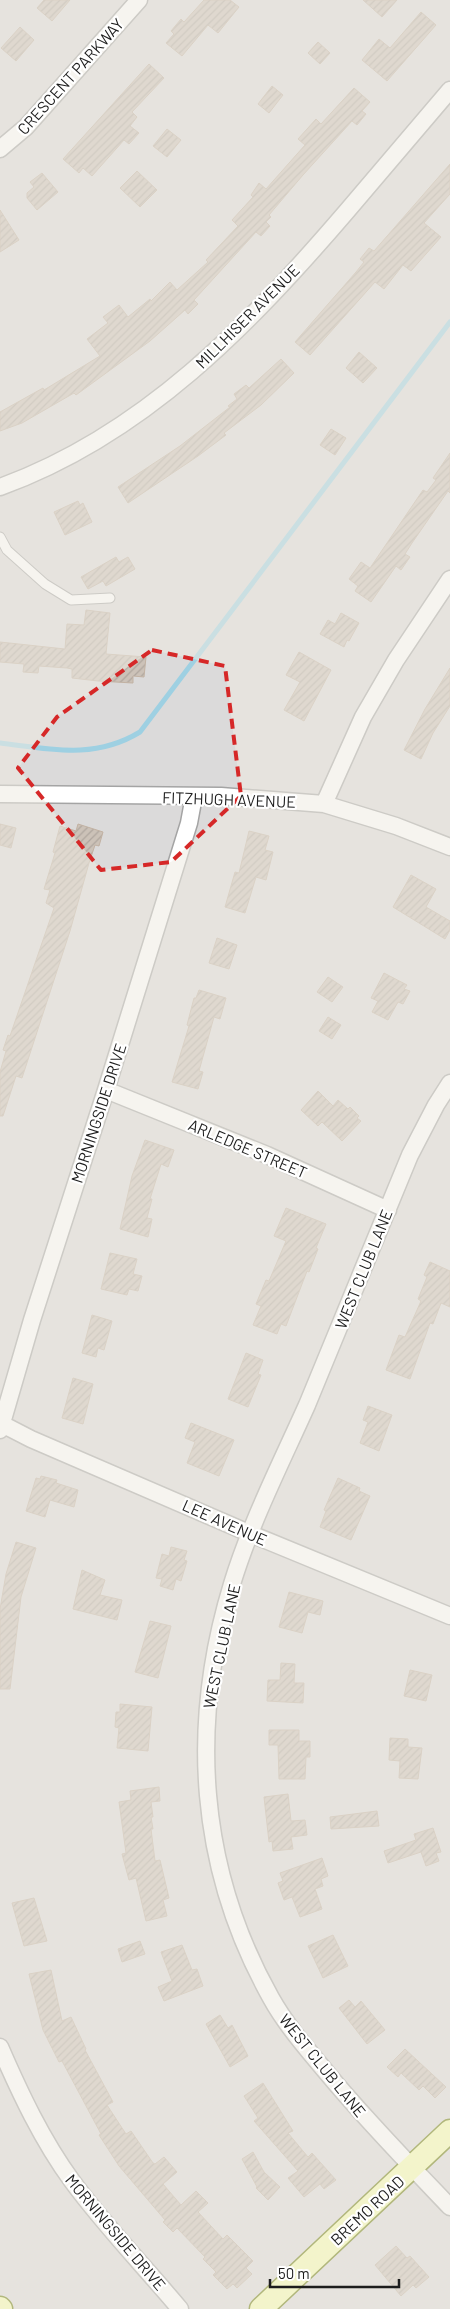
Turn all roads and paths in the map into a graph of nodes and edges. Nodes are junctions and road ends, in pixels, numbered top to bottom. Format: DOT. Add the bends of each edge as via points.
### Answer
graph roads {
  1 [pos="139,0"];
  2 [pos="450,90"];
  3 [pos="0,149"];
  4 [pos="0,487"];
  5 [pos="0,537"];
  6 [pos="450,579"];
  7 [pos="110,598"];
  8 [pos="0,794"];
  9 [pos="194,796"];
  10 [pos="324,804"];
  11 [pos="450,847"];
  12 [pos="450,1083"];
  13 [pos="106,1090"];
  14 [pos="388,1210"];
  15 [pos="1,1425"];
  16 [pos="251,1534"];
  17 [pos="450,1616"];
  18 [pos="0,2047"];
  19 [pos="450,2131"];
  20 [pos="412,2167"];
  21 [pos="450,2207"];
  22 [pos="180,2309"];
  23 [pos="261,2309"];
  1 -- 3 [label="street, CRESCENT PARKWAY" via="26,127"];
  2 -- 4 [label="street, MILLHISER AVENUE" via="267,301 204,362 100,440"];
  5 -- 7 [label="lane" via="7,550 44,584 71,600"];
  6 -- 10 [label="street" via="396,660 363,718"];
  8 -- 9 [label="street, FITZHUGH AVENUE"];
  9 -- 10 [label="street, FITZHUGH AVENUE"];
  9 -- 13 [label="street, MORNINGSIDE DRIVE" via="189,823"];
  10 -- 11 [label="street, FITZHUGH AVENUE"];
  12 -- 14 [label="street, WEST CLUB LANE" via="415,1147"];
  13 -- 14 [label="street, ARLEDGE STREET" via="267,1155"];
  13 -- 15 [label="street, MORNINGSIDE DRIVE"];
  14 -- 16 [label="street, WEST CLUB LANE"];
  15 -- 16 [label="street, LEE AVENUE"];
  16 -- 17 [label="street, LEE AVENUE"];
  16 -- 20 [label="street, WEST CLUB LANE" via="233,1582 221,1628 211,1675 206,1723 206,1790 225,1891 247,1951 280,2013 344,2094"];
  18 -- 22 [label="street, MORNINGSIDE DRIVE" via="26,2105 71,2180"];
  19 -- 20 [label="street, BREMO ROAD"];
  20 -- 21 [label="street, WEST CLUB LANE"];
  20 -- 23 [label="street, BREMO ROAD"];
}
